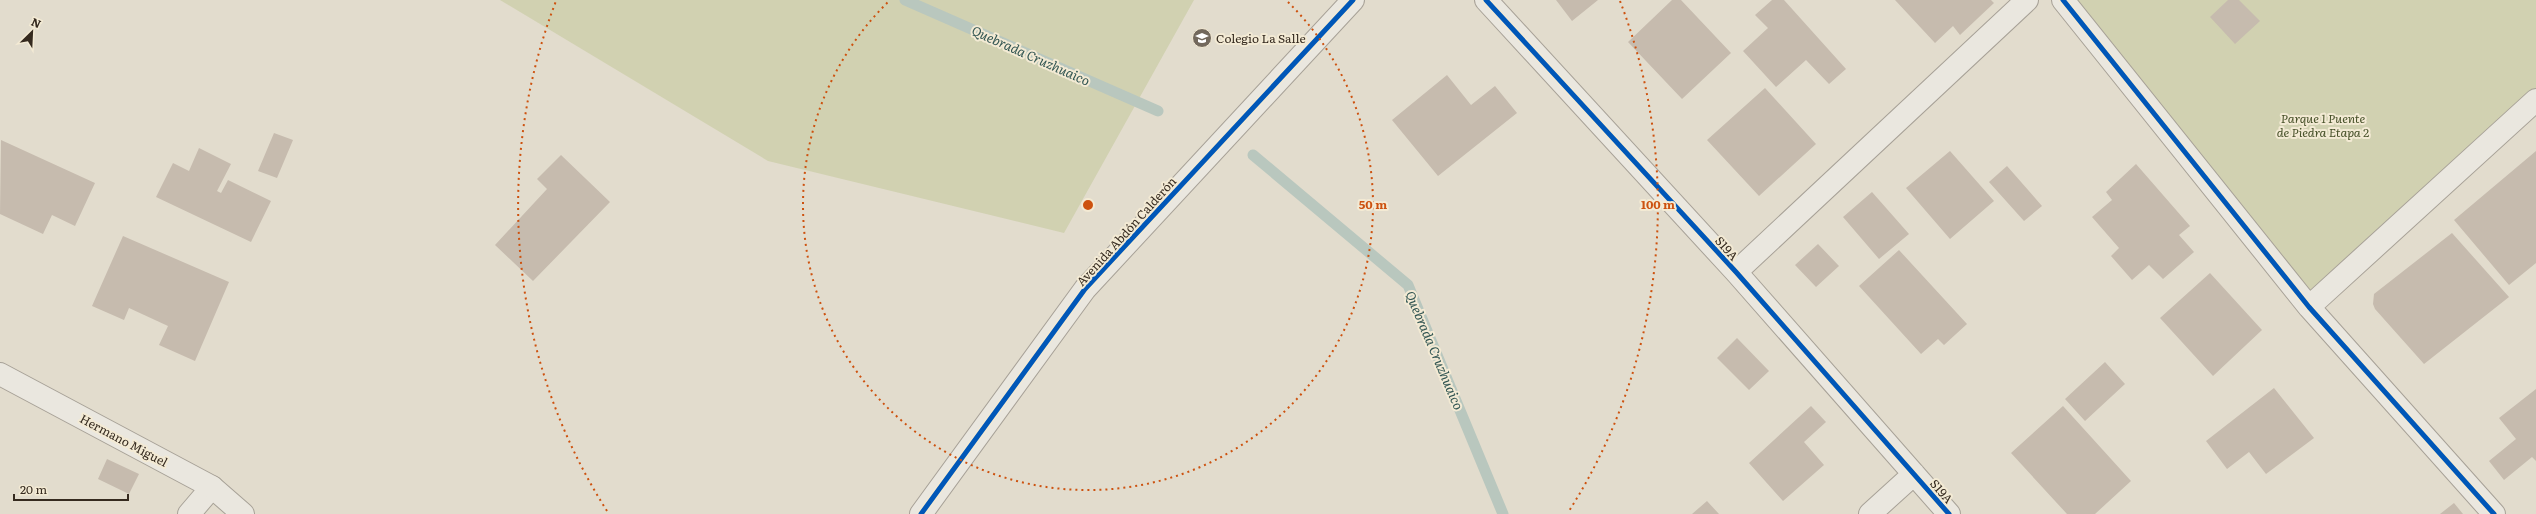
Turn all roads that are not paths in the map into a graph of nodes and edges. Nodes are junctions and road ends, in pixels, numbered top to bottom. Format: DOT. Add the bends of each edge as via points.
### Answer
graph roads {
  1 [pos="1353,0"];
  2 [pos="1486,0"];
  3 [pos="2027,0"];
  4 [pos="2063,0"];
  5 [pos="2536,100"];
  6 [pos="1736,272"];
  7 [pos="2309,307"];
  8 [pos="0,374"];
  9 [pos="1914,474"];
  10 [pos="212,487"];
  11 [pos="189,514"];
  12 [pos="243,514"];
  13 [pos="921,514"];
  14 [pos="1870,514"];
  15 [pos="1949,514"];
  16 [pos="2494,514"];
  1 -- 13 [label="street, Avenida Abdón Calderón" via="1085,290"];
  2 -- 6 [label="street, S19A"];
  3 -- 6 [label="street"];
  4 -- 7 [label="street"];
  5 -- 7 [label="street"];
  6 -- 9 [label="street, S19A"];
  7 -- 16 [label="street"];
  8 -- 10 [label="street, Hermano Miguel"];
  9 -- 14 [label="street"];
  9 -- 15 [label="street, S19A"];
  10 -- 11 [label="street"];
  10 -- 12 [label="street, Hermano Miguel"];
}
